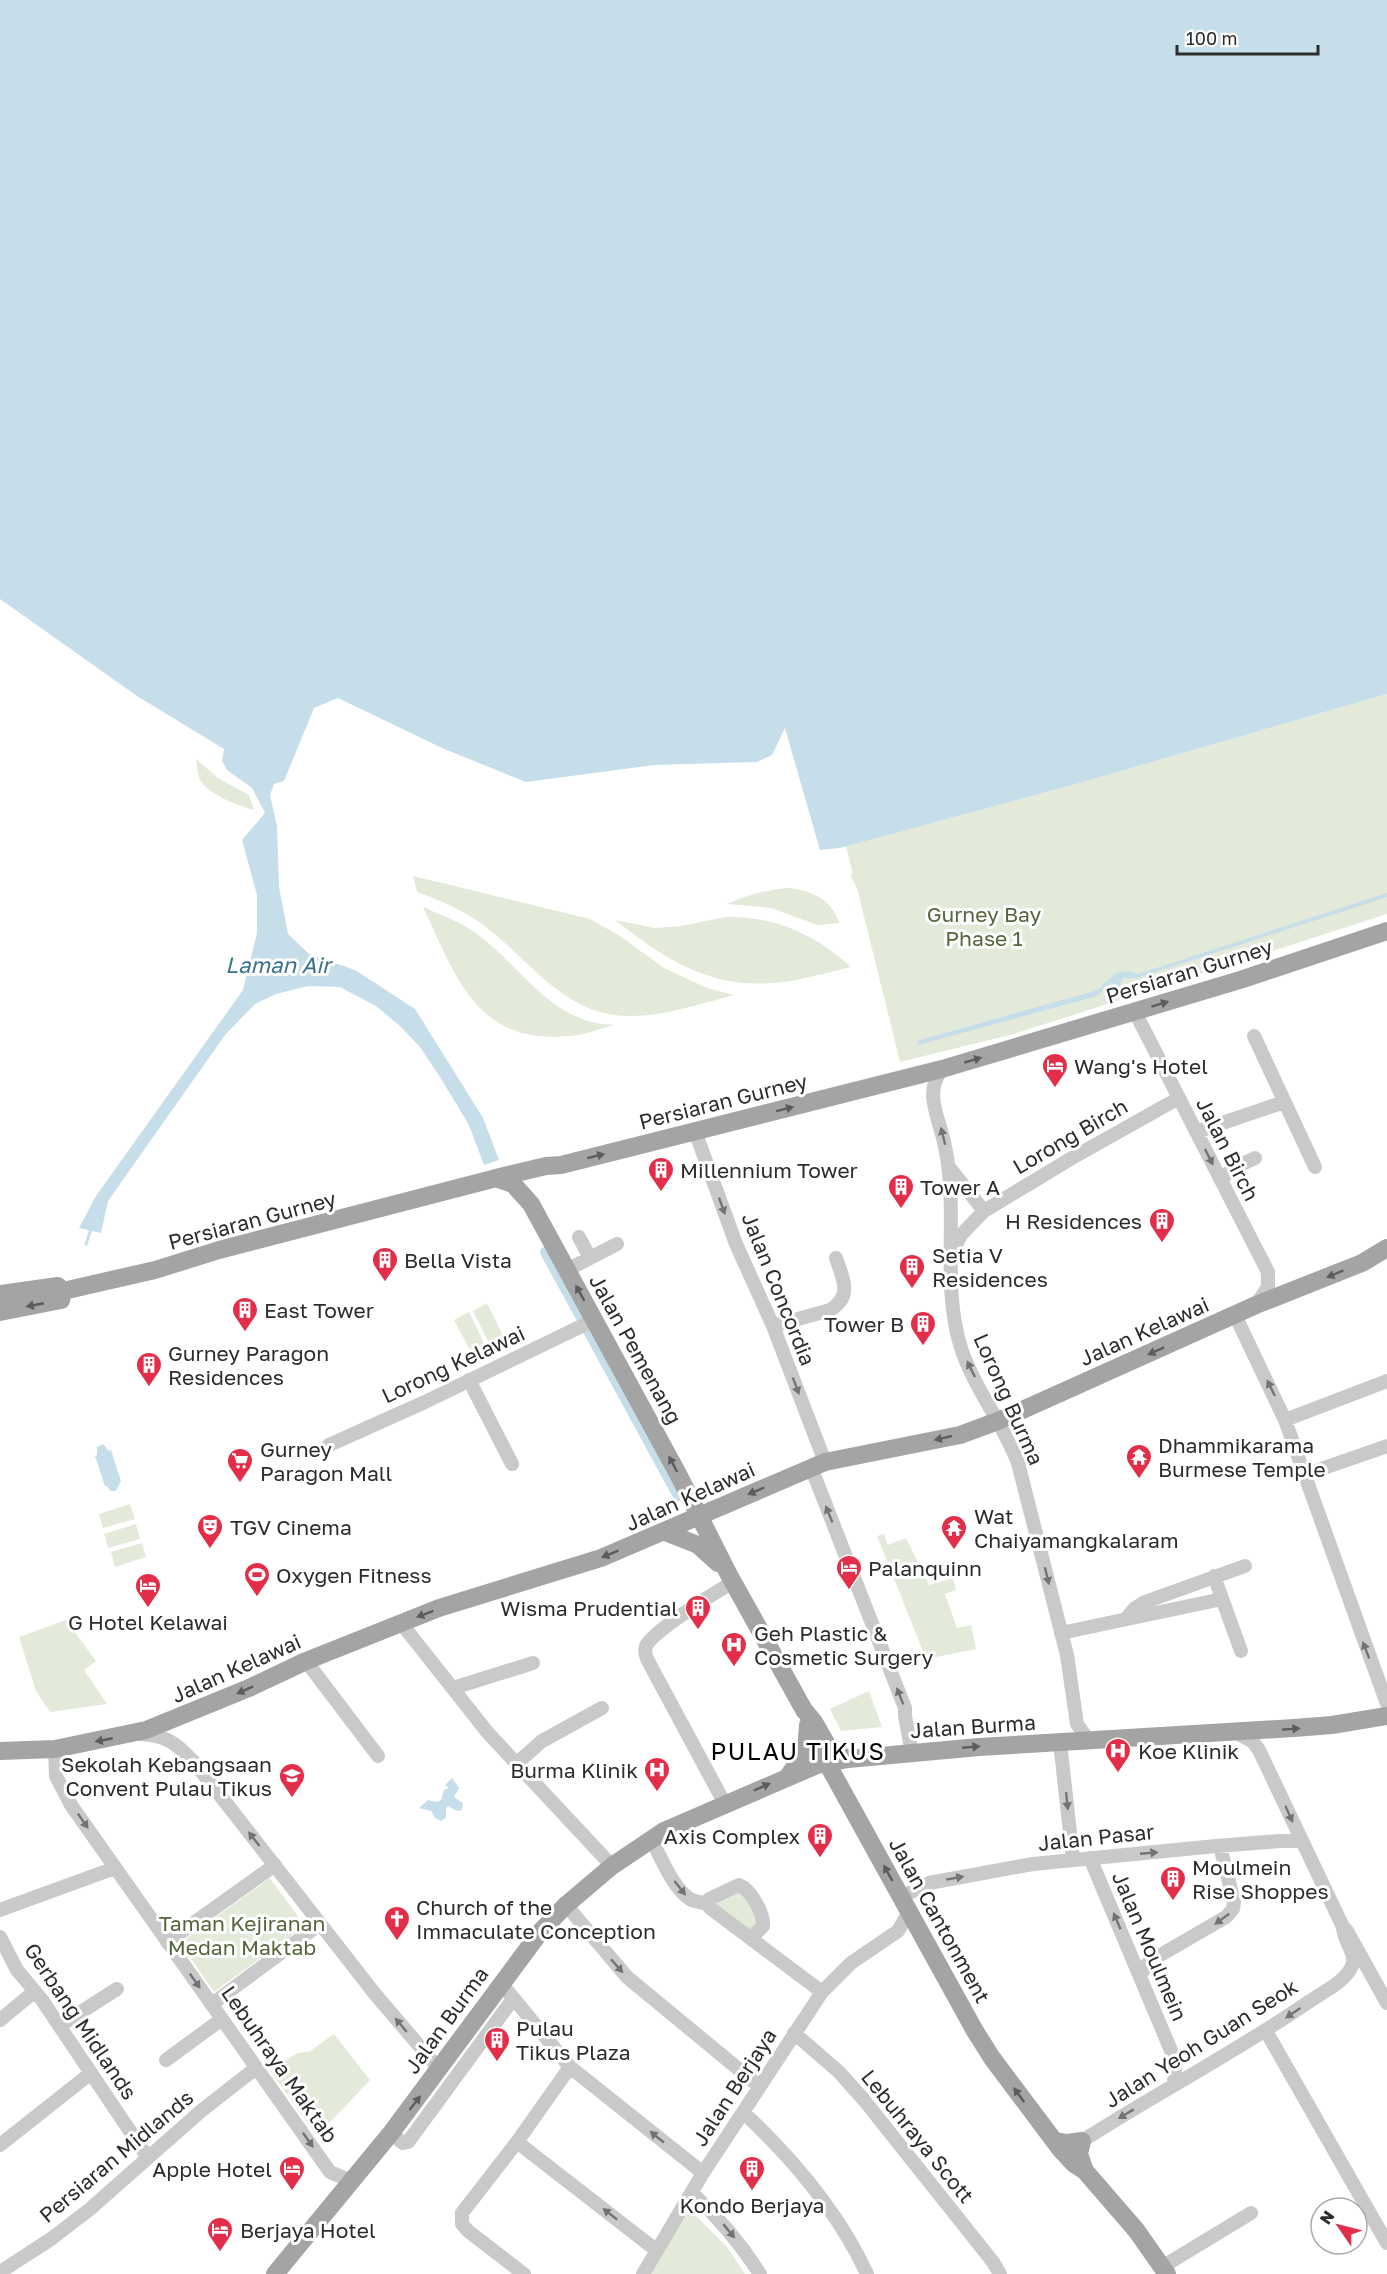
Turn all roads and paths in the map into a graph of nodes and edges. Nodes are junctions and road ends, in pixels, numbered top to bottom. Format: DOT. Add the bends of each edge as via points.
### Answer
graph roads {
  1 [pos="1387,931"];
  2 [pos="1135,1012"];
  3 [pos="1254,1036"];
  4 [pos="942,1069"];
  5 [pos="1179,1098"];
  6 [pos="1284,1102"];
  7 [pos="695,1131"];
  8 [pos="1197,1132"];
  9 [pos="1255,1158"];
  10 [pos="561,1165"];
  11 [pos="949,1167"];
  12 [pos="1315,1167"];
  13 [pos="498,1179"];
  14 [pos="1220,1179"];
  15 [pos="531,1204"];
  16 [pos="984,1211"];
  17 [pos="579,1237"];
  18 [pos="617,1244"];
  19 [pos="1387,1248"];
  20 [pos="950,1257"];
  21 [pos="590,1258"];
  22 [pos="836,1258"];
  23 [pos="567,1270"];
  24 [pos="63,1291"];
  25 [pos="0,1294"];
  26 [pos="1256,1305"];
  27 [pos="0,1312"];
  28 [pos="1235,1315"];
  29 [pos="587,1324"];
  30 [pos="773,1326"];
  31 [pos="469,1380"];
  32 [pos="1387,1381"];
  33 [pos="1285,1420"];
  34 [pos="998,1421"];
  35 [pos="329,1445"];
  36 [pos="1387,1446"];
  37 [pos="512,1464"];
  38 [pos="818,1465"];
  39 [pos="1304,1475"];
  40 [pos="699,1516"];
  41 [pos="664,1532"];
  42 [pos="1245,1566"];
  43 [pos="1214,1576"];
  44 [pos="730,1578"];
  45 [pos="1222,1599"];
  46 [pos="1126,1619"];
  47 [pos="401,1623"];
  48 [pos="1061,1633"];
  49 [pos="1240,1651"];
  50 [pos="306,1661"];
  51 [pos="533,1663"];
  52 [pos="453,1688"];
  53 [pos="1387,1704"];
  54 [pos="602,1708"];
  55 [pos="1387,1716"];
  56 [pos="806,1718"];
  57 [pos="1235,1732"];
  58 [pos="135,1734"];
  59 [pos="1089,1741"];
  60 [pos="1060,1742"];
  61 [pos="55,1749"];
  62 [pos="0,1751"];
  63 [pos="912,1753"];
  64 [pos="378,1756"];
  65 [pos="848,1759"];
  66 [pos="517,1762"];
  67 [pos="826,1762"];
  68 [pos="788,1776"];
  69 [pos="725,1804"];
  70 [pos="651,1839"];
  71 [pos="1301,1841"];
  72 [pos="1220,1846"];
  73 [pos="1090,1858"];
  74 [pos="1073,1860"];
  75 [pos="275,1865"];
  76 [pos="612,1866"];
  77 [pos="115,1868"];
  78 [pos="708,1904"];
  79 [pos="905,1904"];
  80 [pos="566,1905"];
  81 [pos="0,1910"];
  82 [pos="320,1924"];
  83 [pos="1342,1927"];
  84 [pos="0,1937"];
  85 [pos="750,1938"];
  86 [pos="924,1941"];
  87 [pos="167,1942"];
  88 [pos="884,1942"];
  89 [pos="1131,1954"];
  90 [pos="1156,1957"];
  91 [pos="1140,1975"];
  92 [pos="1341,1980"];
  93 [pos="501,1983"];
  94 [pos="117,1989"];
  95 [pos="35,1991"];
  96 [pos="822,1992"];
  97 [pos="1384,1998"];
  98 [pos="513,1999"];
  99 [pos="212,2004"];
  100 [pos="222,2019"];
  101 [pos="0,2020"];
  102 [pos="59,2026"];
  103 [pos="1266,2031"];
  104 [pos="794,2033"];
  105 [pos="166,2060"];
  106 [pos="256,2067"];
  107 [pos="570,2067"];
  108 [pos="439,2069"];
  109 [pos="91,2073"];
  110 [pos="1174,2085"];
  111 [pos="759,2086"];
  112 [pos="743,2112"];
  113 [pos="391,2133"];
  114 [pos="1056,2141"];
  115 [pos="1082,2141"];
  116 [pos="517,2142"];
  117 [pos="0,2145"];
  118 [pos="529,2151"];
  119 [pos="506,2155"];
  120 [pos="148,2158"];
  121 [pos="1085,2171"];
  122 [pos="703,2173"];
  123 [pos="351,2181"];
  124 [pos="692,2193"];
  125 [pos="1251,2213"];
  126 [pos="1387,2243"];
  127 [pos="656,2250"];
  128 [pos="1165,2270"];
  129 [pos="0,2272"];
  130 [pos="275,2274"];
  131 [pos="524,2274"];
  132 [pos="643,2274"];
  133 [pos="760,2274"];
  134 [pos="867,2274"];
  135 [pos="1000,2274"];
  2 -- 1 [label="main road, Persiaran Gurney, one-way"];
  4 -- 2 [label="main road, Persiaran Gurney, one-way"];
  2 -- 5 [label="street, Jalan Birch"];
  3 -- 6 [label="street"];
  7 -- 4 [label="main road, Persiaran Gurney, one-way"];
  11 -- 4 [label="street, Lorong Burma, one-way" via="932,1092 934,1078"];
  5 -- 8 [label="street, Jalan Birch"];
  5 -- 16 [label="street, Lorong Birch"];
  6 -- 8 [label="street"];
  6 -- 12 [label="street"];
  10 -- 7 [label="main road, Persiaran Gurney, one-way"];
  7 -- 30 [label="street, Jalan Concordia, one-way" via="736,1244"];
  8 -- 14 [label="street, Jalan Birch, one-way"];
  9 -- 14 [label="street"];
  10 -- 13 [label="main road, Persiaran Gurney"];
  10 -- 15 [label="main road" via="541,1174 534,1182"];
  11 -- 16 [label="street"];
  11 -- 20 [label="street, Lorong Burma"];
  13 -- 15 [label="main road, Jalan Pemenang" via="518,1188"];
  13 -- 24 [label="main road, Persiaran Gurney" via="219,1250 145,1273"];
  14 -- 26 [label="street, Jalan Birch" via="1268,1272 1268,1287"];
  15 -- 23 [label="main road, Jalan Pemenang"];
  16 -- 20 [label="street, Lorong Birch" via="961,1235"];
  17 -- 21 [label="street"];
  18 -- 21 [label="street"];
  19 -- 26 [label="main road, Jalan Kelawai, one-way" via="1362,1263"];
  34 -- 20 [label="street, Lorong Burma, one-way" via="962,1350 953,1310"];
  21 -- 23 [label="street"];
  22 -- 30 [label="street" via="844,1285 838,1305"];
  29 -- 23 [label="main road, Jalan Pemenang, one-way"];
  24 -- 25 [label="main road, Persiaran Gurney" via="58,1287"];
  24 -- 27 [label="main road, Persiaran Gurney, one-way" via="60,1300"];
  26 -- 28 [label="main road, Jalan Kelawai"];
  33 -- 28 [label="street, one-way"];
  28 -- 34 [label="main road, Jalan Kelawai, one-way"];
  29 -- 31 [label="street, Lorong Kelawai"];
  40 -- 29 [label="main road, Jalan Pemenang, one-way"];
  30 -- 38 [label="street, Jalan Concordia, one-way"];
  31 -- 35 [label="street, Lorong Kelawai"];
  31 -- 37 [label="street"];
  32 -- 33 [label="street"];
  33 -- 39 [label="street"];
  34 -- 38 [label="main road, Jalan Kelawai, one-way" via="960,1435"];
  34 -- 48 [label="street, Lorong Burma, one-way" via="1020,1470"];
  36 -- 39 [label="street"];
  38 -- 40 [label="main road, Jalan Kelawai, one-way"];
  63 -- 38 [label="street, Jalan Concordia, one-way" via="905,1708"];
  53 -- 39 [label="street, one-way"];
  40 -- 41 [label="main road, Jalan Kelawai"];
  40 -- 44 [label="main road, Jalan Cantonment"];
  41 -- 44 [label="main road" via="698,1545"];
  41 -- 47 [label="main road, Jalan Kelawai, one-way" via="565,1570"];
  42 -- 43 [label="street"];
  43 -- 45 [label="street"];
  43 -- 46 [label="street" via="1145,1602"];
  44 -- 56 [label="main road, Jalan Cantonment"];
  44 -- 69 [label="street" via="650,1641 645,1652"];
  45 -- 46 [label="street"];
  45 -- 49 [label="street"];
  46 -- 48 [label="street"];
  47 -- 50 [label="main road, Jalan Kelawai"];
  47 -- 52 [label="street"];
  48 -- 59 [label="street, Lorong Burma" via="1077,1724"];
  50 -- 58 [label="main road, Jalan Kelawai, one-way"];
  50 -- 64 [label="street"];
  51 -- 52 [label="street"];
  52 -- 66 [label="street"];
  54 -- 66 [label="street" via="542,1741"];
  57 -- 55 [label="main road, Jalan Burma, one-way" via="1332,1725"];
  56 -- 65 [label="main road, Jalan Cantonment" via="814,1722 830,1750"];
  56 -- 67 [label="main road, Jalan Cantonment"];
  56 -- 68 [label="main road" via="806,1751"];
  57 -- 59 [label="main road, Jalan Burma"];
  57 -- 71 [label="street, one-way" via="1259,1750"];
  58 -- 61 [label="main road, Jalan Kelawai, one-way"];
  75 -- 58 [label="street, one-way" via="183,1751 166,1738"];
  59 -- 60 [label="main road, Jalan Burma"];
  63 -- 60 [label="main road, Jalan Burma, one-way"];
  60 -- 74 [label="street, one-way"];
  61 -- 62 [label="main road, Jalan Kelawai"];
  61 -- 77 [label="street, Lebuhraya Maktab, one-way" via="60,1786"];
  63 -- 65 [label="main road, Jalan Burma"];
  65 -- 67 [label="main road, Jalan Burma"];
  66 -- 76 [label="street"];
  67 -- 68 [label="main road, Jalan Burma"];
  79 -- 67 [label="main road, Jalan Cantonment, one-way"];
  69 -- 68 [label="main road, Jalan Burma, one-way"];
  69 -- 70 [label="main road, Jalan Burma"];
  70 -- 76 [label="main road, Jalan Burma"];
  70 -- 78 [label="street, one-way" via="660,1861 685,1895"];
  71 -- 72 [label="street, Jalan Pasar"];
  71 -- 83 [label="street"];
  73 -- 72 [label="street, Jalan Pasar, one-way"];
  72 -- 90 [label="street, one-way" via="1233,1909 1226,1917"];
  73 -- 74 [label="street, Jalan Pasar"];
  89 -- 73 [label="street, Jalan Moulmein, one-way"];
  79 -- 74 [label="street, Jalan Pasar, one-way" via="929,1882"];
  75 -- 82 [label="street"];
  75 -- 87 [label="street"];
  76 -- 80 [label="main road, Jalan Burma"];
  77 -- 81 [label="street"];
  77 -- 87 [label="street, Lebuhraya Maktab"];
  78 -- 85 [label="street"];
  78 -- 85 [label="street" via="709,1899 731,1887 745,1887 764,1918 763,1926"];
  79 -- 86 [label="main road, Jalan Cantonment"];
  79 -- 88 [label="street, Jalan Berjaya" via="903,1926"];
  80 -- 93 [label="main road, Jalan Burma"];
  80 -- 111 [label="street, one-way" via="627,1977"];
  82 -- 99 [label="street"];
  108 -- 82 [label="street, one-way"];
  83 -- 92 [label="street" via="1353,1957 1351,1968"];
  83 -- 97 [label="street"];
  84 -- 95 [label="street, Gerbang Midlands" via="17,1970"];
  85 -- 96 [label="street"];
  86 -- 88 [label="street, Jalan Berjaya" via="908,1936"];
  114 -- 86 [label="main road, Jalan Cantonment, one-way" via="992,2058"];
  87 -- 99 [label="street, Lebuhraya Maktab, one-way"];
  88 -- 96 [label="street, Jalan Berjaya" via="850,1963"];
  89 -- 90 [label="street" via="1141,1960"];
  89 -- 91 [label="street, Jalan Moulmein"];
  90 -- 91 [label="street"];
  91 -- 110 [label="street, Jalan Moulmein" via="1175,2060"];
  92 -- 97 [label="street" via="1358,1975"];
  92 -- 103 [label="street, Jalan Yeoh Guan Seok, one-way"];
  93 -- 98 [label="street"];
  93 -- 108 [label="main road, Jalan Burma"];
  94 -- 102 [label="street"];
  95 -- 101 [label="street"];
  95 -- 102 [label="street, Gerbang Midlands"];
  96 -- 104 [label="street, Jalan Berjaya"];
  98 -- 107 [label="street"];
  98 -- 113 [label="street" via="408,2142 403,2143"];
  99 -- 100 [label="street, Lebuhraya Maktab"];
  100 -- 105 [label="street"];
  100 -- 106 [label="street, Lebuhraya Maktab"];
  102 -- 109 [label="street, Gerbang Midlands"];
  103 -- 110 [label="street, Jalan Yeoh Guan Seok"];
  103 -- 126 [label="street"];
  104 -- 111 [label="street, Jalan Berjaya"];
  104 -- 135 [label="street, Lebuhraya Scott" via="864,2100"];
  106 -- 120 [label="street, Persiaran Midlands"];
  106 -- 123 [label="street, Lebuhraya Maktab, one-way" via="330,2172"];
  107 -- 116 [label="street"];
  122 -- 107 [label="street, one-way"];
  113 -- 108 [label="main road, Jalan Burma, one-way"];
  109 -- 117 [label="street"];
  109 -- 120 [label="street, Gerbang Midlands"];
  110 -- 115 [label="street, Jalan Yeoh Guan Seok, one-way"];
  111 -- 112 [label="street, Jalan Berjaya"];
  112 -- 122 [label="street, Jalan Berjaya"];
  112 -- 134 [label="street" via="809,2183"];
  113 -- 123 [label="main road, Jalan Burma"];
  114 -- 115 [label="main road"];
  114 -- 121 [label="main road, Jalan Cantonment" via="1074,2164"];
  115 -- 121 [label="main road" via="1079,2154"];
  116 -- 118 [label="street"];
  116 -- 119 [label="street"];
  118 -- 119 [label="street"];
  127 -- 118 [label="street, one-way"];
  119 -- 131 [label="street" via="464,2210 462,2221 468,2231"];
  120 -- 129 [label="street, Persiaran Midlands" via="90,2209"];
  121 -- 128 [label="main road, Jalan Cantonment"];
  122 -- 124 [label="street, Jalan Berjaya"];
  123 -- 130 [label="main road, Jalan Burma"];
  124 -- 127 [label="street, Jalan Berjaya"];
  124 -- 133 [label="street, one-way" via="730,2233"];
  125 -- 128 [label="street"];
  127 -- 132 [label="street, Jalan Berjaya"];
}
